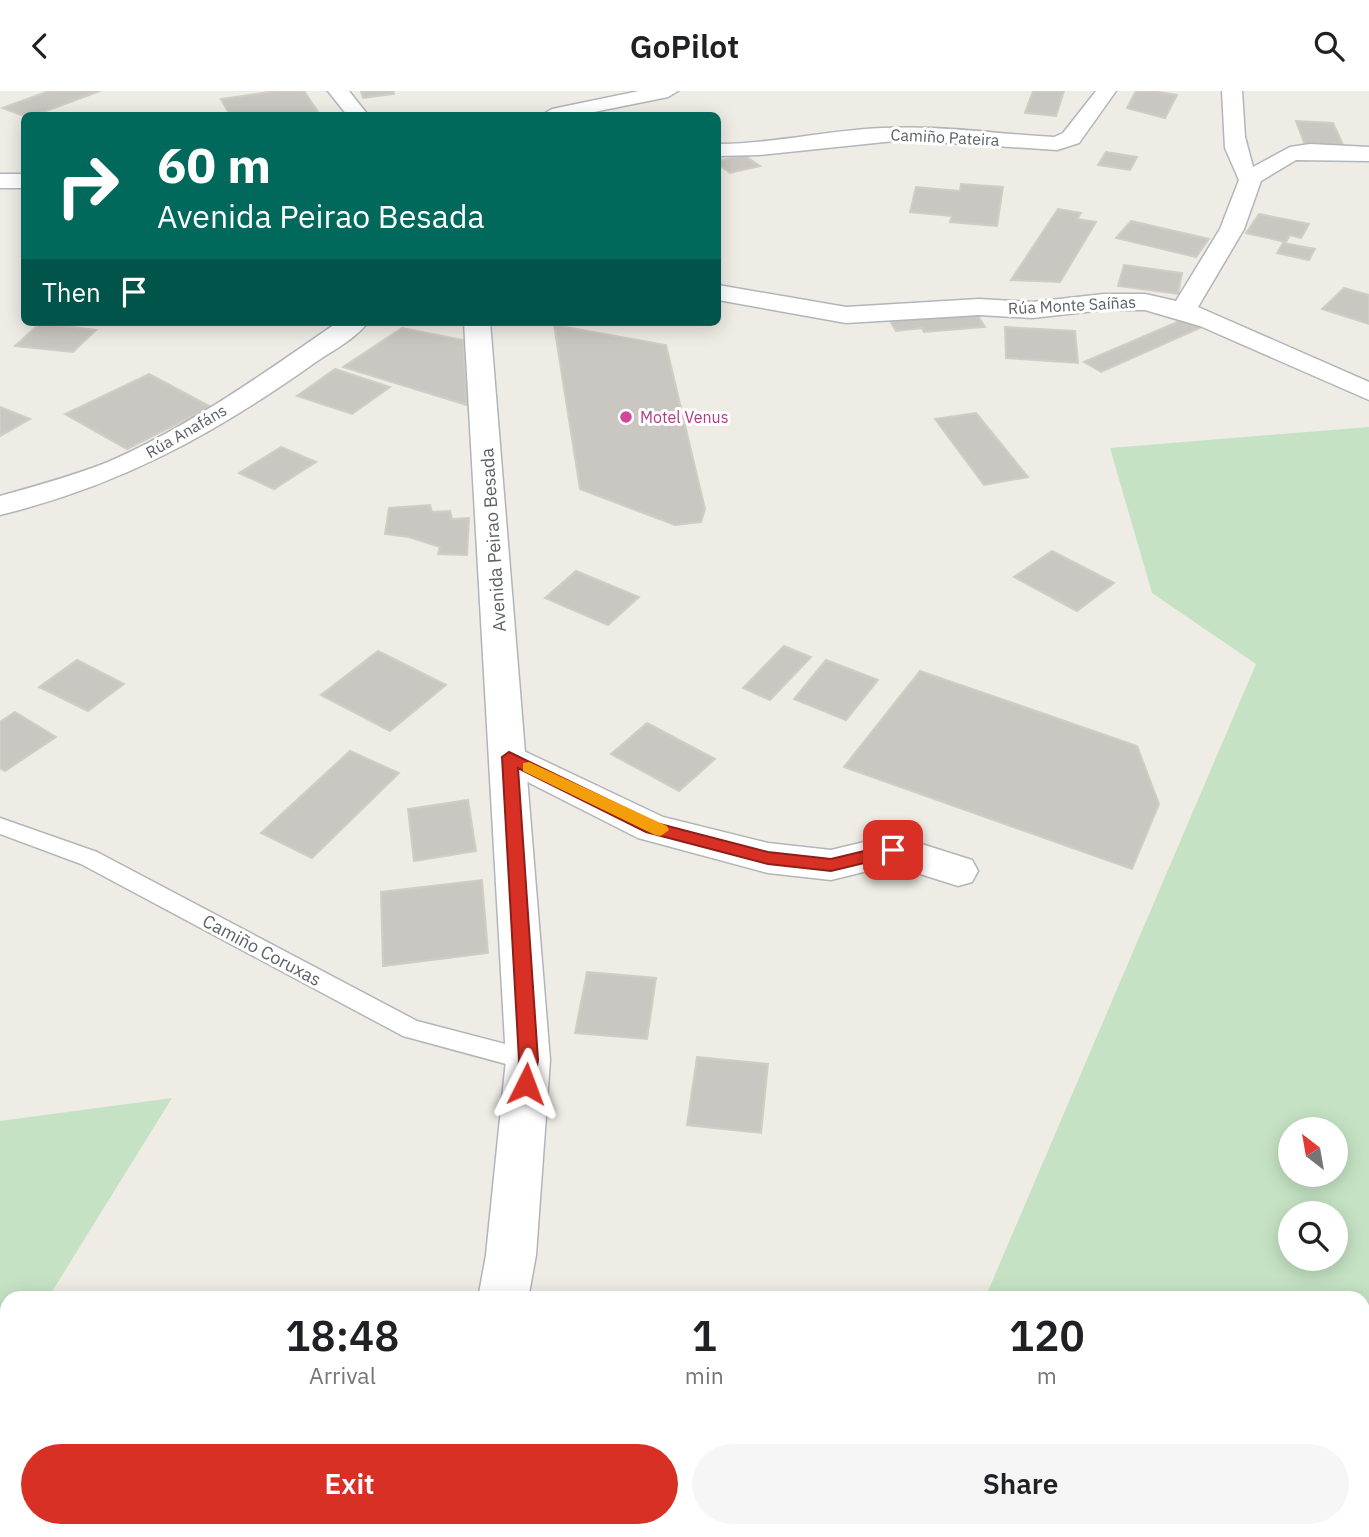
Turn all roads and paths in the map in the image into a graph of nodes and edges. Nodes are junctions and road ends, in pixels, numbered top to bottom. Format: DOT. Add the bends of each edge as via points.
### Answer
graph roads {
  1 [pos="338,91"];
  2 [pos="668,91"];
  3 [pos="1106,91"];
  4 [pos="1232,91"];
  5 [pos="356,112"];
  6 [pos="566,112"];
  7 [pos="721,150"];
  8 [pos="1369,154"];
  9 [pos="1250,180"];
  10 [pos="0,181"];
  11 [pos="21,181"];
  12 [pos="721,294"];
  13 [pos="1183,310"];
  14 [pos="349,326"];
  15 [pos="477,326"];
  16 [pos="1369,392"];
  17 [pos="0,506"];
  18 [pos="509,757"];
  19 [pos="0,826"];
  20 [pos="958,871"];
  21 [pos="528,1060"];
  22 [pos="504,1291"];
  1 -- 5 [label="street"];
  2 -- 6 [label="street"];
  3 -- 7 [label="street, Camiño Pateira" via="1072,138 1057,144 914,133"];
  4 -- 9 [label="street" via="1233,139 1240,166"];
  8 -- 9 [label="street" via="1290,154"];
  9 -- 13 [label="street" via="1232,229"];
  10 -- 11 [label="street"];
  12 -- 13 [label="street, Rúa Monte Saíñas" via="846,315 979,307 1032,310 1104,302 1145,302"];
  13 -- 16 [label="street, Rúa Monte Saíñas"];
  14 -- 17 [label="street, Rúa Anafáns" via="286,372 162,447 117,468"];
  15 -- 18 [label="street, Avenida Peirao Besada"];
  18 -- 20 [label="street" via="652,828 768,858 831,865 893,850"];
  18 -- 21 [label="street, Avenida Peirao Besada"];
  19 -- 21 [label="lane, Camiño Coruxas" via="89,858 411,1029"];
  21 -- 22 [label="street, Avenida Peirao Besada"];
}
